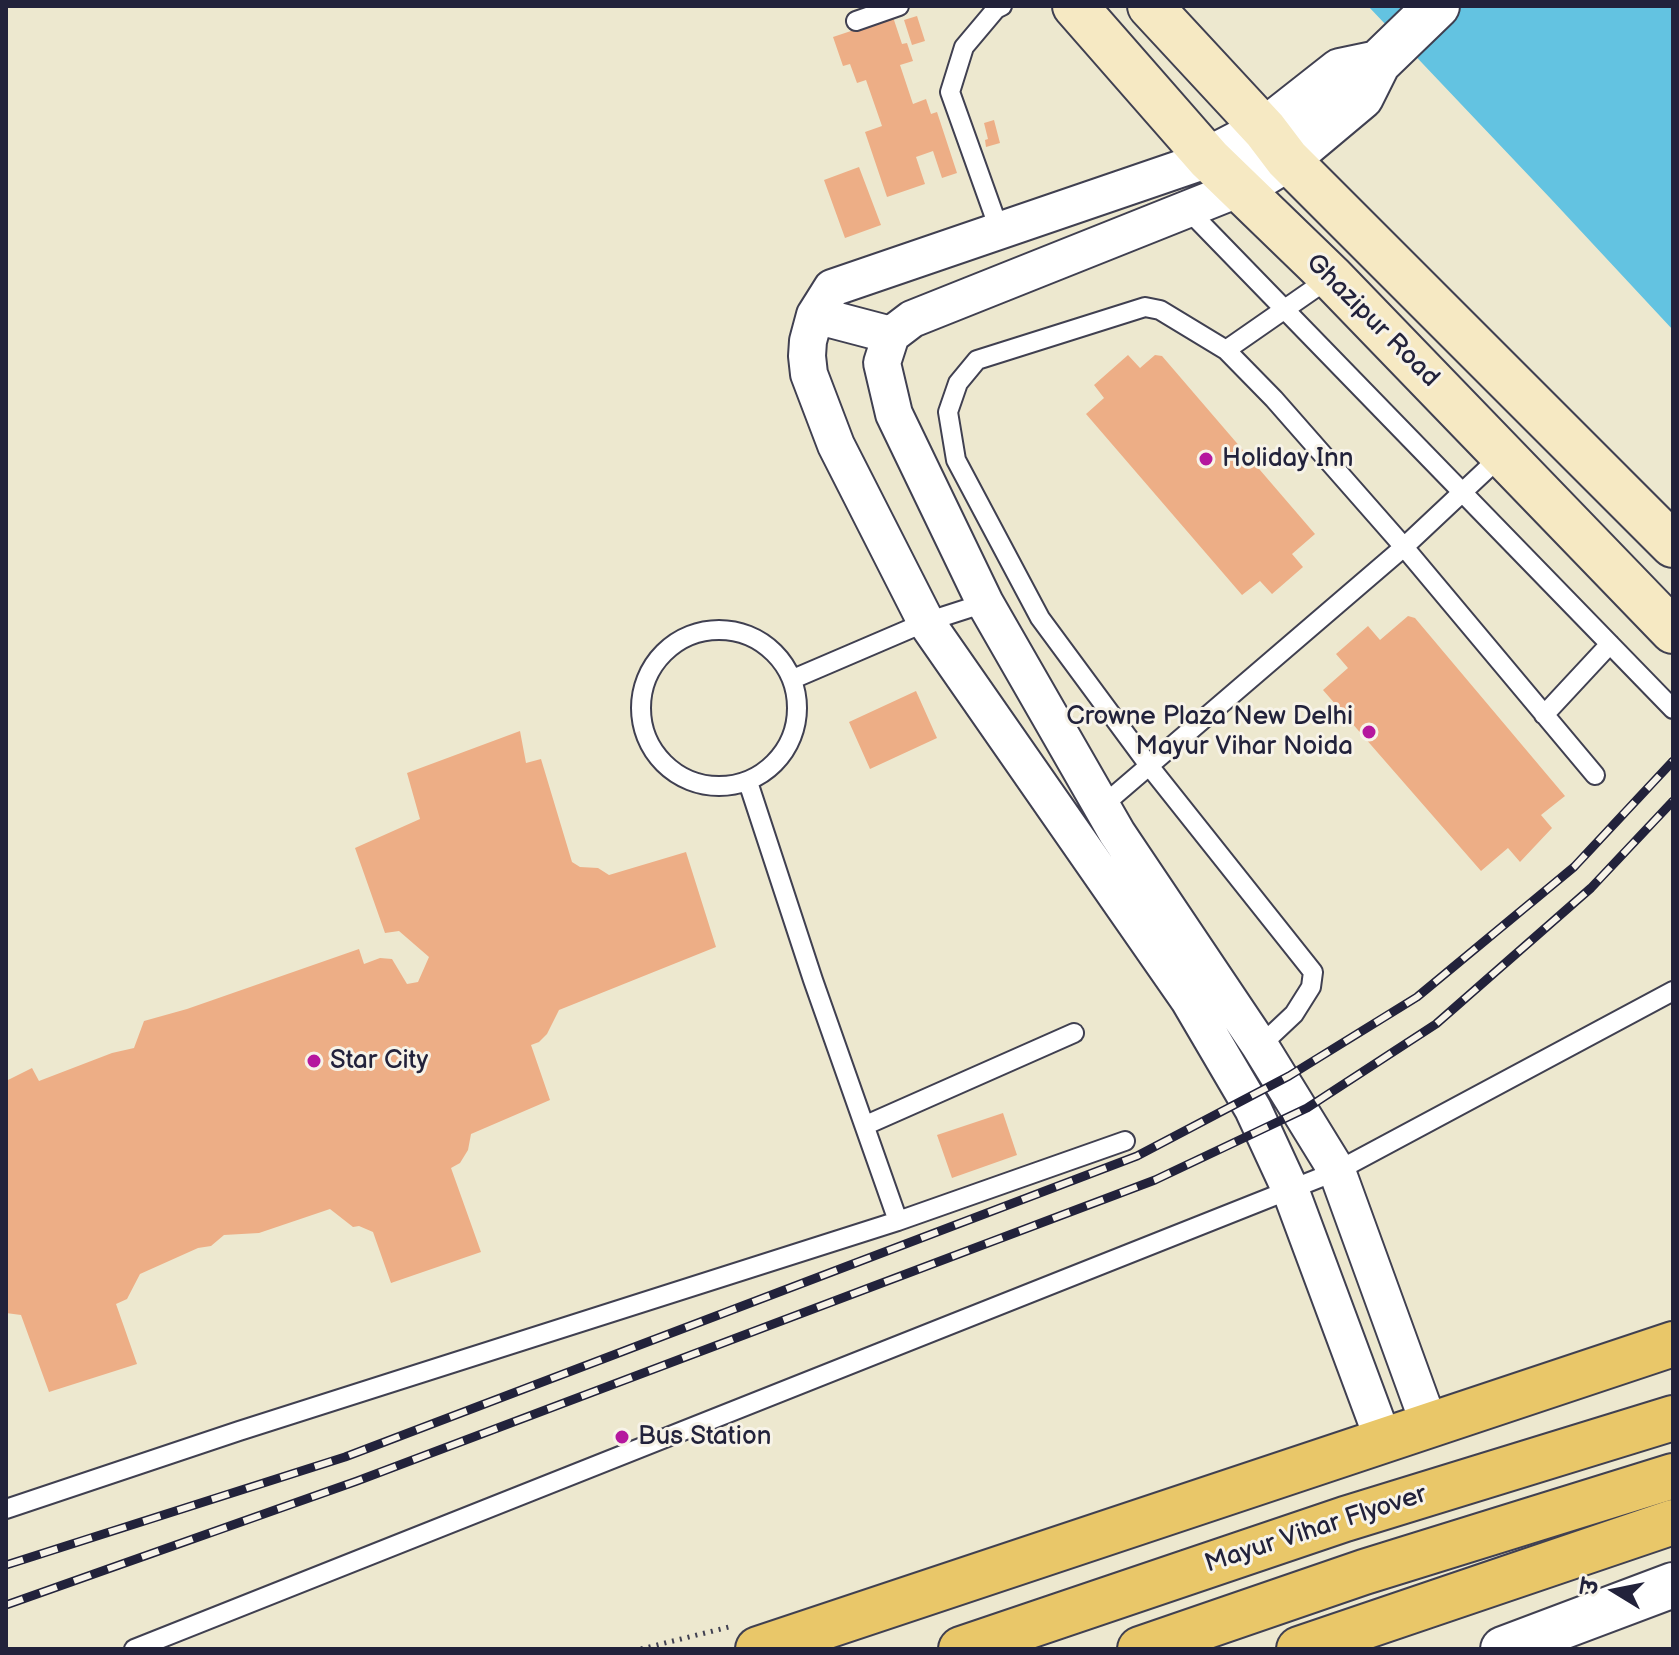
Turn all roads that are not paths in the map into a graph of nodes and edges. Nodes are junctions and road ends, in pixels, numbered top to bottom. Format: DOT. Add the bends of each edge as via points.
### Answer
graph roads {
  1 [pos="899,6"];
  2 [pos="1002,6"];
  3 [pos="1075,6"];
  4 [pos="1150,6"];
  5 [pos="1437,6"];
  6 [pos="856,21"];
  7 [pos="1286,136"];
  8 [pos="1224,174"];
  9 [pos="1188,210"];
  10 [pos="999,229"];
  11 [pos="1331,277"];
  12 [pos="1285,310"];
  13 [pos="815,315"];
  14 [pos="891,335"];
  15 [pos="1226,350"];
  16 [pos="1502,455"];
  17 [pos="1462,492"];
  18 [pos="1673,545"];
  19 [pos="1404,547"];
  20 [pos="985,603"];
  21 [pos="926,622"];
  22 [pos="1673,631"];
  23 [pos="1610,644"];
  24 [pos="793,679"];
  25 [pos="1673,709"];
  26 [pos="1544,715"];
  27 [pos="1150,767"];
  28 [pos="1595,775"];
  29 [pos="748,782"];
  30 [pos="1101,807"];
  31 [pos="1673,991"];
  32 [pos="1074,1033"];
  33 [pos="1260,1046"];
  34 [pos="866,1125"];
  35 [pos="1125,1141"];
  36 [pos="1337,1171"];
  37 [pos="1290,1189"];
  38 [pos="898,1221"];
  39 [pos="1673,1344"];
  40 [pos="1673,1418"];
  41 [pos="1429,1424"];
  42 [pos="1383,1439"];
  43 [pos="1673,1476"];
  44 [pos="6,1509"];
  45 [pos="1673,1522"];
  46 [pos="1673,1585"];
  47 [pos="134,1649"];
  48 [pos="758,1649"];
  49 [pos="961,1649"];
  50 [pos="1140,1649"];
  51 [pos="1299,1649"];
  52 [pos="1503,1649"];
  1 -- 6 [label="lane"];
  2 -- 10 [label="lane" via="964,47 950,92"];
  3 -- 8 [label="main road, Ghazipur Road"];
  4 -- 7 [label="main road, Ghazipur Road"];
  5 -- 7 [label="street" via="1378,63 1340,71"];
  7 -- 8 [label="street"];
  7 -- 18 [label="main road, Ghazipur Road"];
  8 -- 9 [label="street"];
  8 -- 10 [label="street"];
  8 -- 11 [label="main road, Ghazipur Road"];
  9 -- 12 [label="lane"];
  9 -- 14 [label="street" via="912,319"];
  10 -- 13 [label="street" via="832,288"];
  11 -- 12 [label="lane"];
  11 -- 16 [label="main road, Ghazipur Road"];
  12 -- 15 [label="lane"];
  12 -- 17 [label="lane"];
  13 -- 14 [label="street"];
  13 -- 21 [label="street" via="808,341 809,374 836,445"];
  14 -- 20 [label="street" via="882,363 894,414"];
  15 -- 19 [label="lane"];
  15 -- 27 [label="lane" via="1168,314 1145,307 977,360 958,383 948,412 956,460 1040,618"];
  16 -- 17 [label="lane"];
  16 -- 22 [label="main road, Ghazipur Road"];
  17 -- 19 [label="lane"];
  17 -- 23 [label="lane"];
  19 -- 26 [label="lane"];
  19 -- 27 [label="lane"];
  20 -- 21 [label="lane"];
  20 -- 30 [label="street"];
  21 -- 24 [label="lane"];
  21 -- 37 [label="street" via="1189,1000 1253,1109"];
  23 -- 25 [label="lane"];
  23 -- 26 [label="lane"];
  24 -- 29 [label="lane" via="799,710 792,740 774,766"];
  24 -- 29 [label="lane" via="777,653 752,635 721,628 691,634 665,650 647,675 640,706 645,737 662,763 687,781 717,788"];
  26 -- 28 [label="lane"];
  27 -- 30 [label="lane"];
  27 -- 33 [label="lane" via="1313,972 1311,987 1294,1014"];
  29 -- 34 [label="lane"];
  30 -- 33 [label="street"];
  31 -- 36 [label="lane"];
  32 -- 34 [label="lane"];
  33 -- 36 [label="street"];
  34 -- 38 [label="lane"];
  35 -- 38 [label="lane"];
  36 -- 37 [label="lane"];
  36 -- 41 [label="street"];
  37 -- 42 [label="street"];
  37 -- 47 [label="lane"];
  38 -- 44 [label="lane"];
  39 -- 41 [label="main road"];
  40 -- 49 [label="main road, Mayur Vihar Flyover" via="1345,1519"];
  41 -- 42 [label="main road"];
  42 -- 48 [label="main road"];
  43 -- 50 [label="main road" via="1364,1572"];
  45 -- 51 [label="main road"];
  46 -- 52 [label="street"];
}
